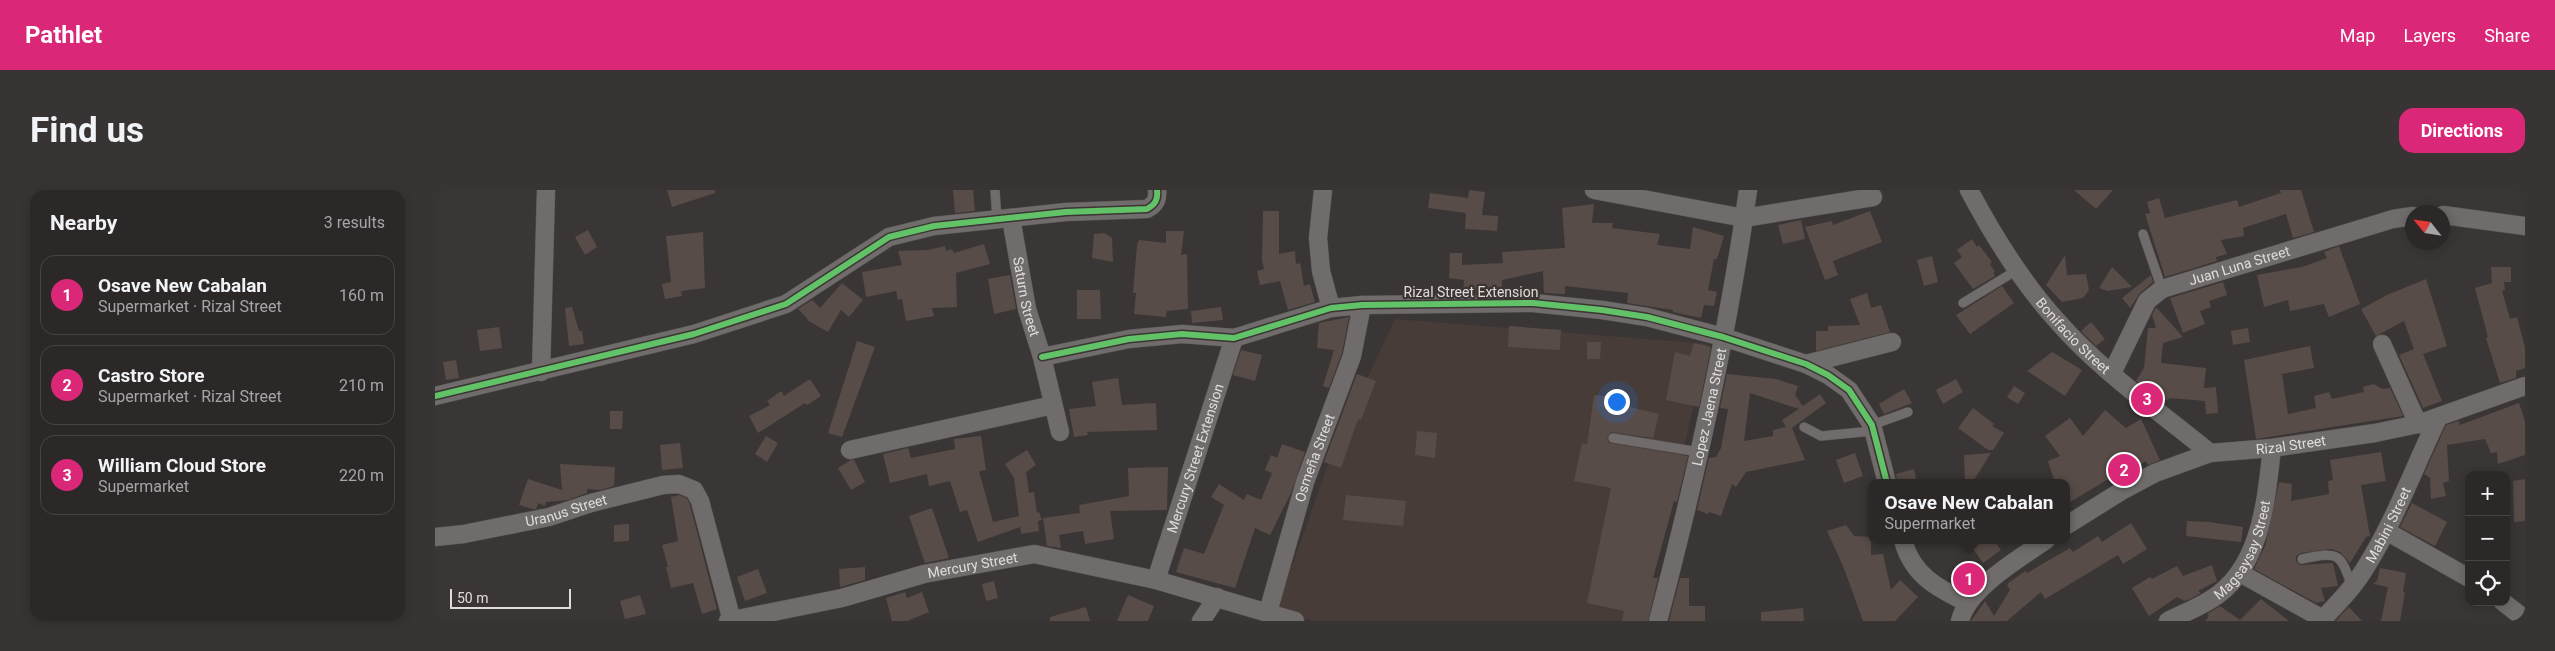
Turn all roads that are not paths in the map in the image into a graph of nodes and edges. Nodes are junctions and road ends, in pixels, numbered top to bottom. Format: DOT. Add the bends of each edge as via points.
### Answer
graph roads {
  1 [pos="546,190"];
  2 [pos="995,190"];
  3 [pos="1157,190"];
  4 [pos="1323,190"];
  5 [pos="1594,190"];
  6 [pos="1748,190"];
  7 [pos="1969,190"];
  8 [pos="1873,197"];
  9 [pos="2450,216"];
  10 [pos="2405,217"];
  11 [pos="1744,218"];
  12 [pos="1004,219"];
  13 [pos="2525,226"];
  14 [pos="2143,234"];
  15 [pos="2017,270"];
  16 [pos="2162,289"];
  17 [pos="1963,302"];
  18 [pos="1362,305"];
  19 [pos="1331,308"];
  20 [pos="1723,337"];
  21 [pos="1234,338"];
  22 [pos="1892,342"];
  23 [pos="2382,344"];
  24 [pos="1042,357"];
  25 [pos="1805,364"];
  26 [pos="541,372"];
  27 [pos="2113,373"];
  28 [pos="2525,386"];
  29 [pos="435,396"];
  30 [pos="1053,405"];
  31 [pos="1908,412"];
  32 [pos="2437,420"];
  33 [pos="2418,424"];
  34 [pos="1804,427"];
  35 [pos="1872,428"];
  36 [pos="1060,432"];
  37 [pos="1613,438"];
  38 [pos="2272,448"];
  39 [pos="850,450"];
  40 [pos="1699,452"];
  41 [pos="2210,453"];
  42 [pos="1886,479"];
  43 [pos="2070,523"];
  44 [pos="2386,530"];
  45 [pos="435,537"];
  46 [pos="1904,544"];
  47 [pos="2040,544"];
  48 [pos="2302,559"];
  49 [pos="2240,573"];
  50 [pos="2465,576"];
  51 [pos="1156,580"];
  52 [pos="2352,587"];
  53 [pos="1217,597"];
  54 [pos="1968,603"];
  55 [pos="2508,606"];
  56 [pos="1268,612"];
  57 [pos="2322,620"];
  58 [pos="2525,620"];
  59 [pos="731,621"];
  60 [pos="1201,621"];
  61 [pos="1295,621"];
  62 [pos="1658,621"];
  63 [pos="1960,621"];
  64 [pos="2168,621"];
  1 -- 26 [label="street"];
  2 -- 12 [label="lane"];
  3 -- 12 [label="street" via="1157,198 1147,209 1066,212"];
  4 -- 19 [label="street" via="1318,238 1321,271"];
  5 -- 11 [label="street"];
  6 -- 11 [label="street, Lopez Jaena Street"];
  7 -- 15 [label="street, Bonifacio Street"];
  8 -- 11 [label="street"];
  9 -- 13 [label="street"];
  10 -- 16 [label="street, Juan Luna Street"];
  11 -- 20 [label="street, Lopez Jaena Street"];
  12 -- 24 [label="street, Saturn Street"];
  12 -- 26 [label="street" via="934,226 889,237 786,304 694,334"];
  14 -- 16 [label="lane"];
  15 -- 17 [label="lane"];
  15 -- 27 [label="street, Bonifacio Street" via="2059,324"];
  16 -- 27 [label="street, Juan Luna Street" via="2147,301"];
  18 -- 19 [label="street, Rizal Street Extension"];
  18 -- 20 [label="street, Rizal Street Extension" via="1533,303 1647,317"];
  18 -- 56 [label="street, Osmeña Street" via="1352,356 1305,482"];
  19 -- 21 [label="street, Rizal Street Extension"];
  20 -- 25 [label="street, Rizal Street Extension"];
  20 -- 40 [label="street, Lopez Jaena Street"];
  21 -- 24 [label="street, Rizal Street Extension" via="1182,334 1129,339"];
  21 -- 51 [label="street, Mercury Street Extension"];
  22 -- 25 [label="street"];
  23 -- 33 [label="street"];
  24 -- 30 [label="street, Saturn Street"];
  25 -- 35 [label="street, Rizal Street Extension" via="1849,390"];
  26 -- 29 [label="street"];
  27 -- 41 [label="street, Bonifacio Street"];
  28 -- 32 [label="street, Rizal Street"];
  30 -- 36 [label="street, Saturn Street"];
  30 -- 39 [label="street"];
  31 -- 35 [label="lane"];
  32 -- 33 [label="street, Rizal Street"];
  32 -- 44 [label="street, Mabini Street"];
  33 -- 38 [label="street, Rizal Street" via="2375,434"];
  34 -- 35 [label="lane" via="1821,436"];
  35 -- 42 [label="street, Rizal Street Extension"];
  37 -- 40 [label="lane"];
  38 -- 41 [label="street, Rizal Street"];
  38 -- 49 [label="street, Magsaysay Street" via="2267,490 2255,541"];
  40 -- 62 [label="street, Lopez Jaena Street"];
  41 -- 43 [label="street, Rizal Street" via="2155,473"];
  44 -- 50 [label="street"];
  44 -- 52 [label="street, Mabini Street"];
  45 -- 59 [label="street, Uranus Street" via="549,516 663,485 679,484 694,490 700,501"];
  46 -- 54 [label="street" via="1917,571 1934,586"];
  47 -- 54 [label="street" via="1993,578"];
  48 -- 52 [label="lane" via="2329,554 2337,556 2344,562"];
  49 -- 57 [label="street"];
  49 -- 64 [label="street, Magsaysay Street" via="2211,600"];
  51 -- 53 [label="street, Mercury Street"];
  51 -- 59 [label="street, Mercury Street" via="1034,554 924,574 842,598"];
  52 -- 57 [label="street, Mabini Street"];
  53 -- 56 [label="street, Mercury Street"];
  53 -- 60 [label="street"];
  54 -- 63 [label="street"];
  55 -- 58 [label="street"];
  56 -- 61 [label="street, Mercury Street"];
}
